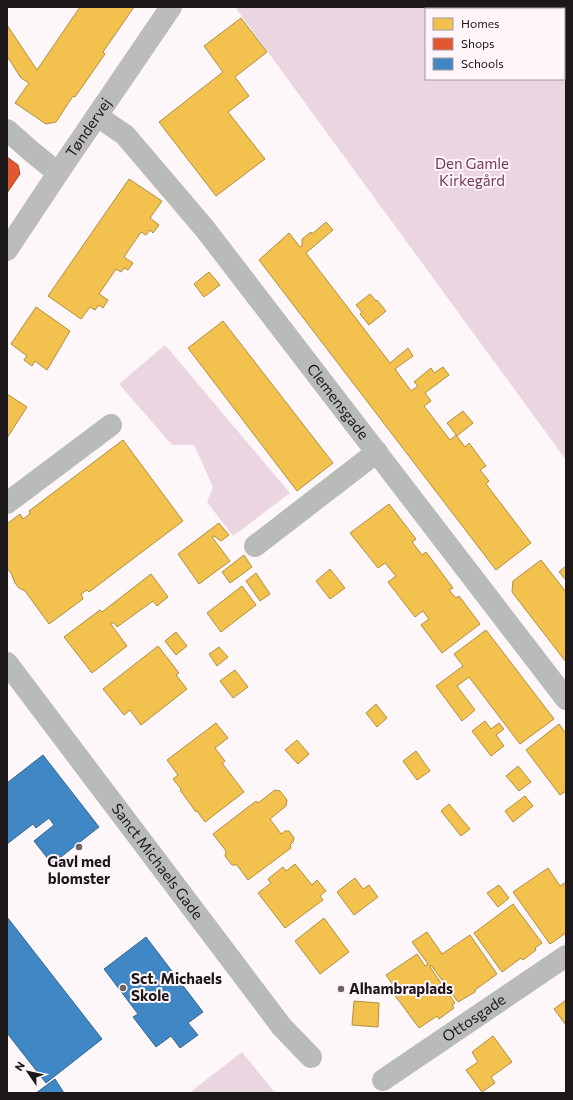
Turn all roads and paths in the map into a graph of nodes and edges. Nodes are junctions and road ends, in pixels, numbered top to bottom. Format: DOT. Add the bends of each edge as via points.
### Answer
graph roads {
  1 [pos="171,7"];
  2 [pos="97,116"];
  3 [pos="7,130"];
  4 [pos="58,173"];
  5 [pos="7,250"];
  6 [pos="111,425"];
  7 [pos="377,452"];
  8 [pos="7,503"];
  9 [pos="255,546"];
  10 [pos="7,663"];
  11 [pos="566,699"];
  12 [pos="566,956"];
  13 [pos="311,1057"];
  14 [pos="383,1080"];
  1 -- 2 [label="main road, Tøndervej"];
  2 -- 4 [label="main road, Tøndervej"];
  2 -- 7 [label="street, Clemensgade" via="125,135 205,229"];
  3 -- 4 [label="street"];
  4 -- 5 [label="main road, Tøndervej"];
  6 -- 8 [label="street"];
  7 -- 9 [label="street"];
  7 -- 11 [label="street, Clemensgade"];
  10 -- 13 [label="street, Sanct Michaels Gade" via="282,1027"];
  12 -- 14 [label="street, Ottosgade"];
}
